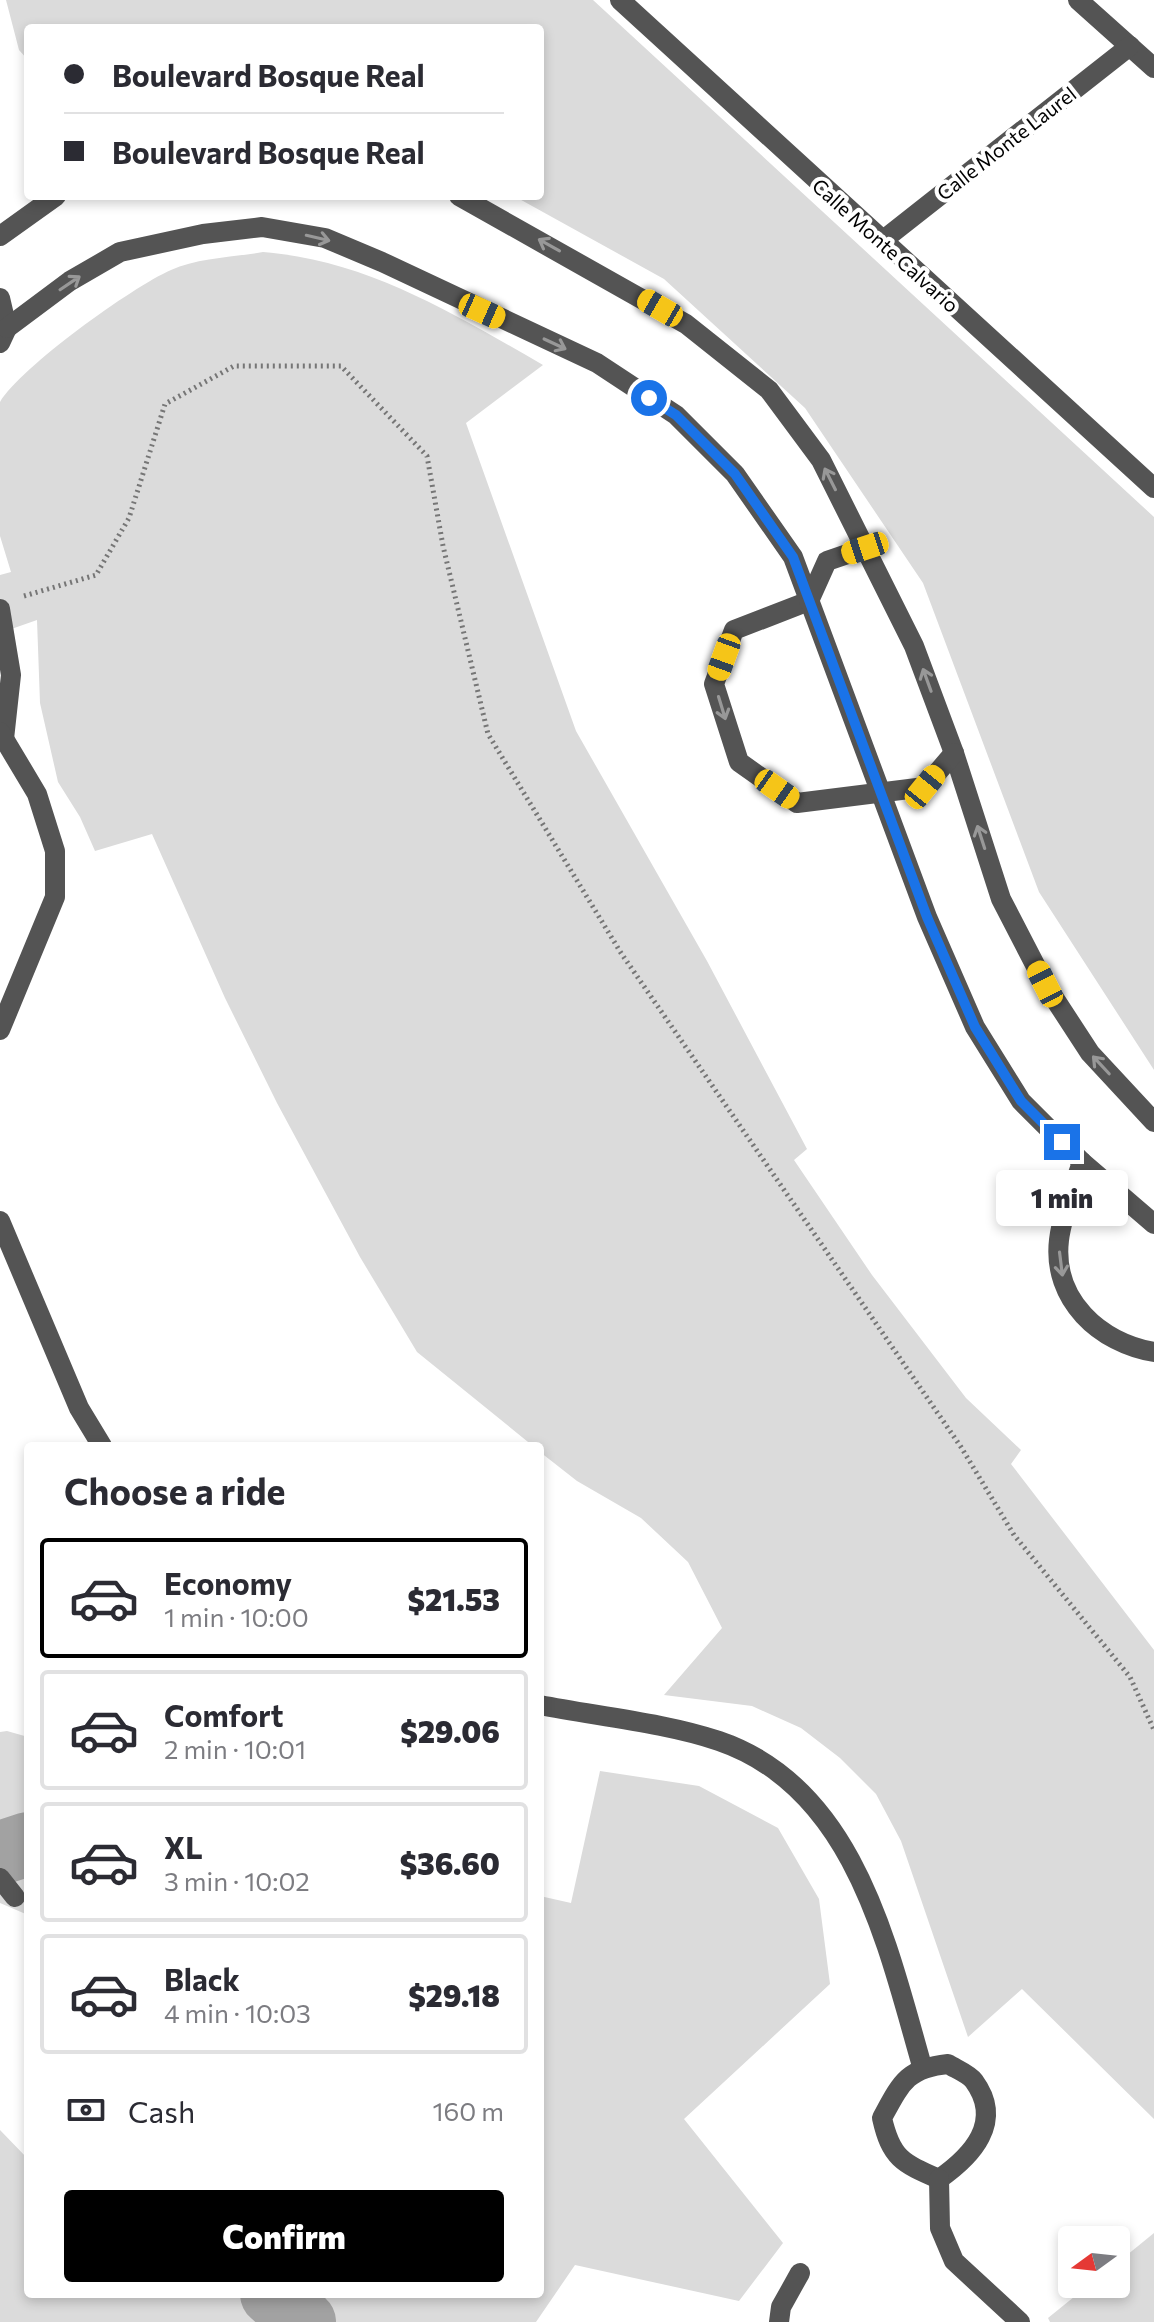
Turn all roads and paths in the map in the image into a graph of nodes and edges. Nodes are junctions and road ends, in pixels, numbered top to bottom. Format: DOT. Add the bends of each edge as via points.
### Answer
graph roads {
  1 [pos="620,0"];
  2 [pos="1078,0"];
  3 [pos="1130,46"];
  4 [pos="1154,68"];
  5 [pos="50,200"];
  6 [pos="466,200"];
  7 [pos="0,236"];
  8 [pos="882,241"];
  9 [pos="0,298"];
  10 [pos="3,335"];
  11 [pos="1154,488"];
  12 [pos="865,548"];
  13 [pos="809,601"];
  14 [pos="7,604"];
  15 [pos="2,735"];
  16 [pos="954,753"];
  17 [pos="884,795"];
  18 [pos="0,1030"];
  19 [pos="1154,1122"];
  20 [pos="1082,1162"];
  21 [pos="0,1221"];
  22 [pos="1154,1224"];
  23 [pos="1154,1352"];
  24 [pos="100,1442"];
  25 [pos="544,1706"];
  26 [pos="1154,1730"];
  27 [pos="0,1878"];
  28 [pos="15,1897"];
  29 [pos="922,2066"];
  30 [pos="939,2179"];
  31 [pos="800,2273"];
  32 [pos="779,2322"];
  33 [pos="1020,2322"];
  1 -- 8 [label="street, Calle Monte Calvario"];
  2 -- 3 [label="street"];
  3 -- 4 [label="street"];
  3 -- 8 [label="street, Calle Monte Laurel"];
  5 -- 7 [label="street"];
  12 -- 6 [label="street, one-way" via="821,460 769,390 686,324"];
  8 -- 11 [label="street, Calle Monte Calvario"];
  9 -- 10 [label="street"];
  10 -- 13 [label="street, one-way" via="70,281 120,252 262,227 325,238 597,363 676,415 735,474 793,557"];
  12 -- 13 [label="street" via="827,561"];
  16 -- 12 [label="street, one-way" via="914,646"];
  13 -- 17 [label="street"];
  13 -- 17 [label="street, one-way" via="734,630 714,684 739,762 797,803"];
  14 -- 15 [label="street" via="11,675"];
  14 -- 26 [label="path" via="96,575 129,518 165,404 234,366 341,366 427,456 488,734 621,953 961,1447 1014,1535 1130,1677"];
  15 -- 18 [label="street" via="37,794 55,851 55,897"];
  16 -- 17 [label="street" via="925,787"];
  19 -- 16 [label="street, one-way" via="1090,1053 1045,984 1001,899"];
  17 -- 20 [label="street" via="927,917 975,1027 1021,1101"];
  20 -- 22 [label="street"];
  20 -- 23 [label="street, one-way" via="1058,1243 1063,1282 1074,1306 1098,1331 1128,1348"];
  21 -- 24 [label="street" via="72,1394"];
  25 -- 29 [label="street" via="719,1741 777,1769 818,1810 853,1863 882,1928"];
  27 -- 28 [label="street"];
  29 -- 30 [label="street" via="898,2088 882,2118 889,2148 909,2166"];
  29 -- 30 [label="street" via="948,2064 974,2079 986,2108 981,2138 968,2159"];
  30 -- 33 [label="street" via="940,2228 954,2261"];
  31 -- 32 [label="street" via="781,2307"];
}
